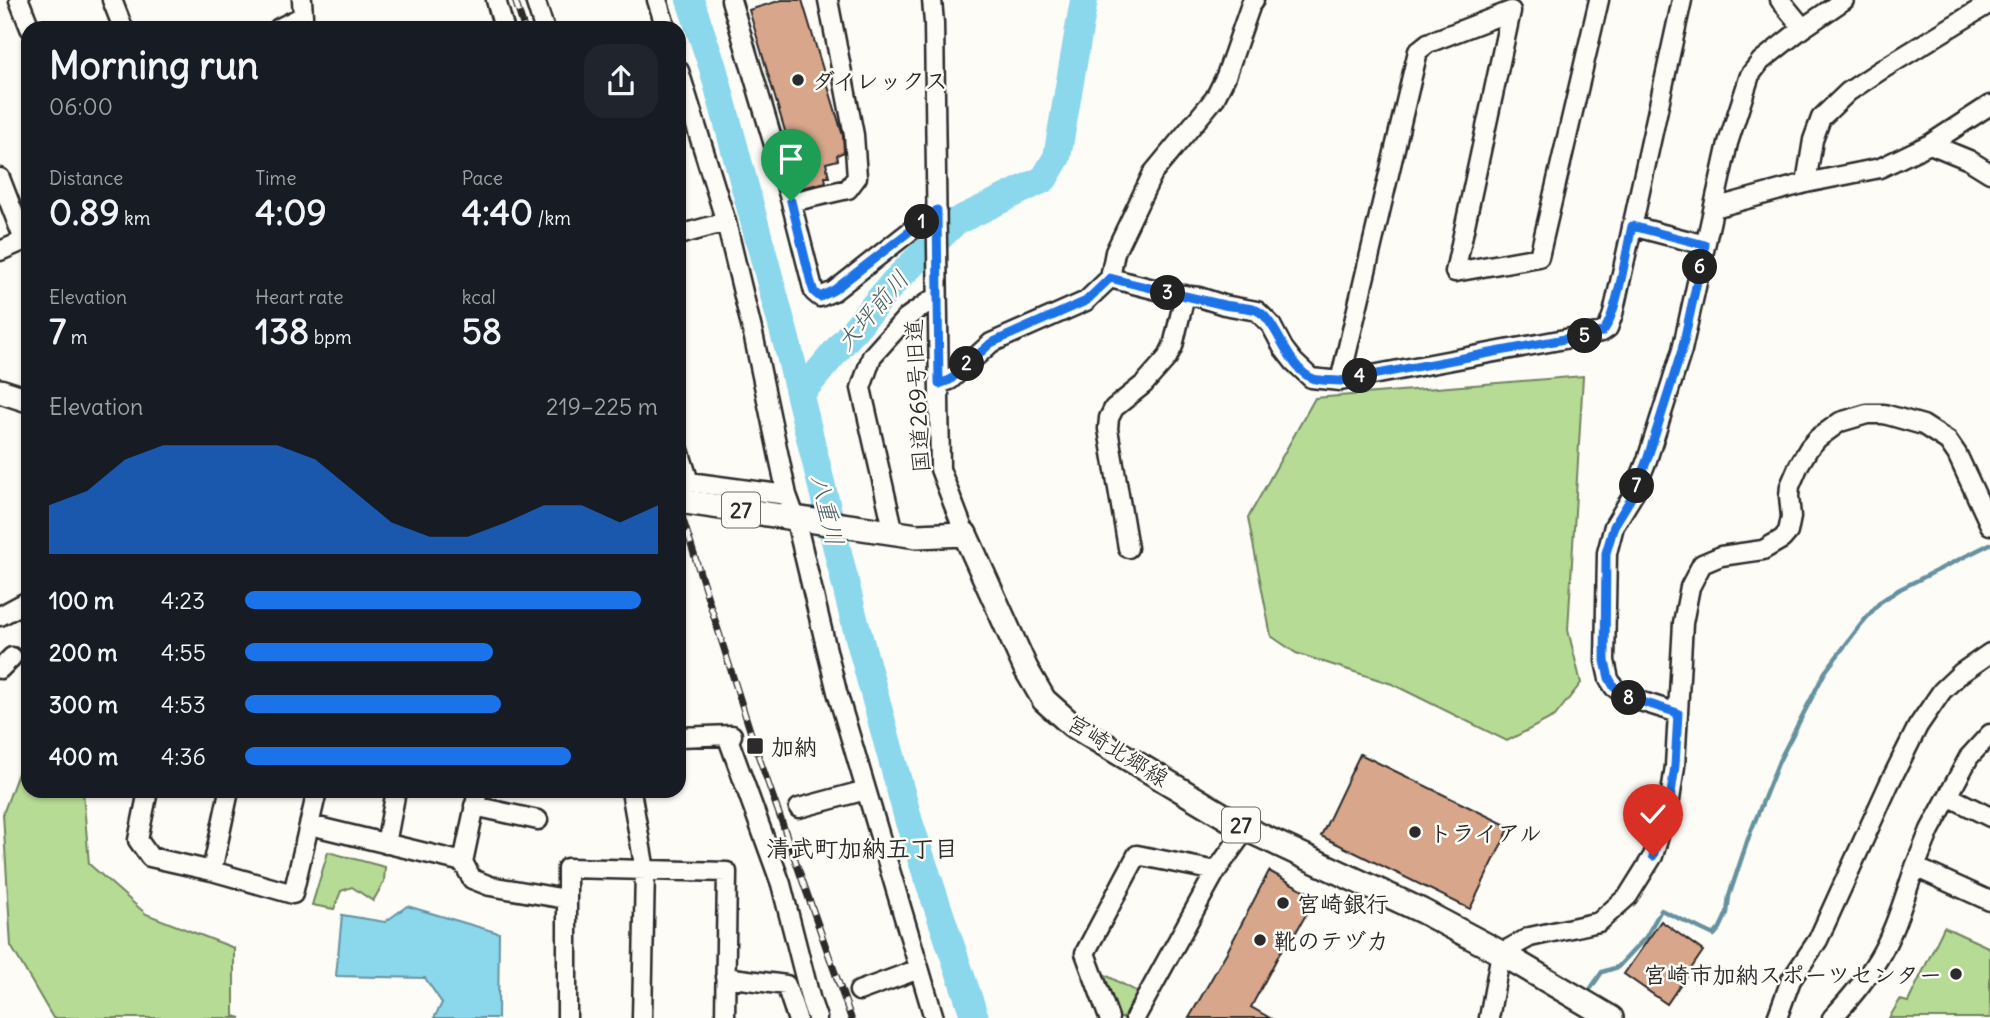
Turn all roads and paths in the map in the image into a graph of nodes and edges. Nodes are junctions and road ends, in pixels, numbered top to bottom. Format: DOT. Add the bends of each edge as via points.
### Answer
graph roads {
  1 [pos="19,0"];
  2 [pos="112,0"];
  3 [pos="302,0"];
  4 [pos="496,0"];
  5 [pos="535,0"];
  6 [pos="657,0"];
  7 [pos="731,0"];
  8 [pos="828,0"];
  9 [pos="932,0"];
  10 [pos="1254,0"];
  11 [pos="1599,0"];
  12 [pos="1682,0"];
  13 [pos="1780,0"];
  14 [pos="1844,0"];
  15 [pos="1990,3"];
  16 [pos="27,21"];
  17 [pos="120,21"];
  18 [pos="293,21"];
  19 [pos="502,21"];
  20 [pos="542,21"];
  21 [pos="664,21"];
  22 [pos="1803,28"];
  23 [pos="686,93"];
  24 [pos="1990,104"];
  25 [pos="1930,144"];
  26 [pos="1990,173"];
  27 [pos="0,178"];
  28 [pos="1806,183"];
  29 [pos="791,201"];
  30 [pos="1714,208"];
  31 [pos="937,217"];
  32 [pos="726,222"];
  33 [pos="1632,226"];
  34 [pos="21,227"];
  35 [pos="686,233"];
  36 [pos="21,241"];
  37 [pos="1705,245"];
  38 [pos="0,251"];
  39 [pos="1110,278"];
  40 [pos="1185,295"];
  41 [pos="937,296"];
  42 [pos="1340,381"];
  43 [pos="939,384"];
  44 [pos="0,391"];
  45 [pos="21,398"];
  46 [pos="686,472"];
  47 [pos="787,495"];
  48 [pos="686,502"];
  49 [pos="799,518"];
  50 [pos="1990,525"];
  51 [pos="888,532"];
  52 [pos="965,534"];
  53 [pos="1128,548"];
  54 [pos="21,605"];
  55 [pos="0,616"];
  56 [pos="1990,653"];
  57 [pos="1678,713"];
  58 [pos="1990,734"];
  59 [pos="686,737"];
  60 [pos="866,790"];
  61 [pos="1948,796"];
  62 [pos="147,798"];
  63 [pos="228,798"];
  64 [pos="316,798"];
  65 [pos="395,798"];
  66 [pos="632,798"];
  67 [pos="476,799"];
  68 [pos="799,808"];
  69 [pos="1990,817"];
  70 [pos="538,820"];
  71 [pos="310,825"];
  72 [pos="1247,829"];
  73 [pos="386,844"];
  74 [pos="463,862"];
  75 [pos="1915,867"];
  76 [pos="645,870"];
  77 [pos="212,871"];
  78 [pos="1216,871"];
  79 [pos="566,899"];
  80 [pos="1990,901"];
  81 [pos="1501,953"];
  82 [pos="919,969"];
  83 [pos="725,977"];
  84 [pos="859,991"];
  85 [pos="567,1018"];
  86 [pos="642,1018"];
  87 [pos="724,1018"];
  88 [pos="797,1018"];
  89 [pos="817,1018"];
  90 [pos="933,1018"];
  91 [pos="1109,1018"];
  92 [pos="1135,1018"];
  93 [pos="1489,1018"];
  94 [pos="1611,1018"];
  95 [pos="1777,1018"];
  96 [pos="1832,1018"];
  1 -- 16 [label="street"];
  2 -- 17 [label="street"];
  3 -- 18 [label="street" via="303,16"];
  4 -- 19 [label="street"];
  5 -- 20 [label="street"];
  6 -- 21 [label="street"];
  7 -- 29 [label="street"];
  8 -- 29 [label="street" via="854,135 857,177 848,189"];
  9 -- 31 [label="street, 国道269号旧道"];
  10 -- 39 [label="street" via="1226,76 1209,105 1153,173 1115,252"];
  11 -- 42 [label="street" via="1539,257 1455,272 1511,11 1418,51"];
  12 -- 33 [label="street"];
  13 -- 22 [label="street"];
  14 -- 22 [label="street"];
  15 -- 28 [label="street" via="1848,92 1822,118"];
  22 -- 30 [label="street" via="1750,75"];
  23 -- 32 [label="street"];
  24 -- 25 [label="street"];
  25 -- 26 [label="street"];
  25 -- 28 [label="street" via="1880,168"];
  27 -- 34 [label="street"];
  28 -- 30 [label="street"];
  29 -- 31 [label="street" via="811,283 820,297"];
  30 -- 37 [label="street"];
  31 -- 41 [label="street, 国道269号旧道"];
  32 -- 35 [label="street"];
  32 -- 47 [label="street"];
  33 -- 37 [label="street"];
  33 -- 42 [label="street" via="1613,314 1602,332"];
  36 -- 38 [label="street"];
  37 -- 57 [label="street" via="1682,350 1647,460 1614,526 1606,553 1605,661 1609,678 1627,697"];
  39 -- 40 [label="street"];
  39 -- 43 [label="street" via="1086,301 991,343 950,380"];
  40 -- 42 [label="street" via="1257,311 1311,378"];
  40 -- 53 [label="street" via="1167,358 1109,418"];
  41 -- 43 [label="street, 国道269号旧道"];
  41 -- 51 [label="street" via="906,317 872,356 861,388"];
  43 -- 52 [label="street, 国道269号旧道" via="940,469"];
  44 -- 45 [label="main road"];
  46 -- 47 [label="street" via="689,482"];
  47 -- 49 [label="street"];
  48 -- 49 [label="main road, 27"];
  49 -- 51 [label="main road, 27"];
  49 -- 60 [label="street" via="837,692"];
  50 -- 57 [label="street" via="1948,441 1910,421 1884,414 1840,422 1809,448 1796,471 1789,496 1788,532 1782,539 1763,550 1711,560 1702,564 1695,576 1683,623"];
  51 -- 52 [label="main road, 27"];
  52 -- 72 [label="main road, 宮崎北郷線 / 27" via="1044,699 1072,724"];
  54 -- 55 [label="street"];
  56 -- 95 [label="street" via="1942,691 1918,726"];
  57 -- 81 [label="street" via="1670,800 1653,856 1629,896 1599,922 1530,937"];
  58 -- 61 [label="street" via="1969,757"];
  59 -- 89 [label="street" via="732,735 729,741 781,884"];
  60 -- 68 [label="street"];
  60 -- 82 [label="street"];
  61 -- 69 [label="street"];
  61 -- 75 [label="street"];
  62 -- 77 [label="street" via="138,840 150,857"];
  63 -- 77 [label="street"];
  64 -- 71 [label="street"];
  65 -- 73 [label="street"];
  66 -- 76 [label="street"];
  67 -- 70 [label="street"];
  67 -- 74 [label="street"];
  71 -- 73 [label="street"];
  71 -- 77 [label="street" via="293,894"];
  72 -- 78 [label="street"];
  72 -- 81 [label="main road, 宮崎北郷線 / 27"];
  73 -- 74 [label="street"];
  74 -- 79 [label="street" via="472,879 490,886"];
  75 -- 80 [label="street"];
  75 -- 96 [label="street" via="1875,965"];
  76 -- 79 [label="street" via="567,868"];
  76 -- 83 [label="street" via="727,872"];
  76 -- 86 [label="street"];
  78 -- 91 [label="street" via="1137,855 1085,953"];
  78 -- 92 [label="street"];
  79 -- 85 [label="street"];
  81 -- 93 [label="street"];
  81 -- 94 [label="main road, 宮崎北郷線 / 27"];
  82 -- 84 [label="street"];
  82 -- 90 [label="street"];
  83 -- 87 [label="street"];
  83 -- 88 [label="street" via="786,985"];
}
